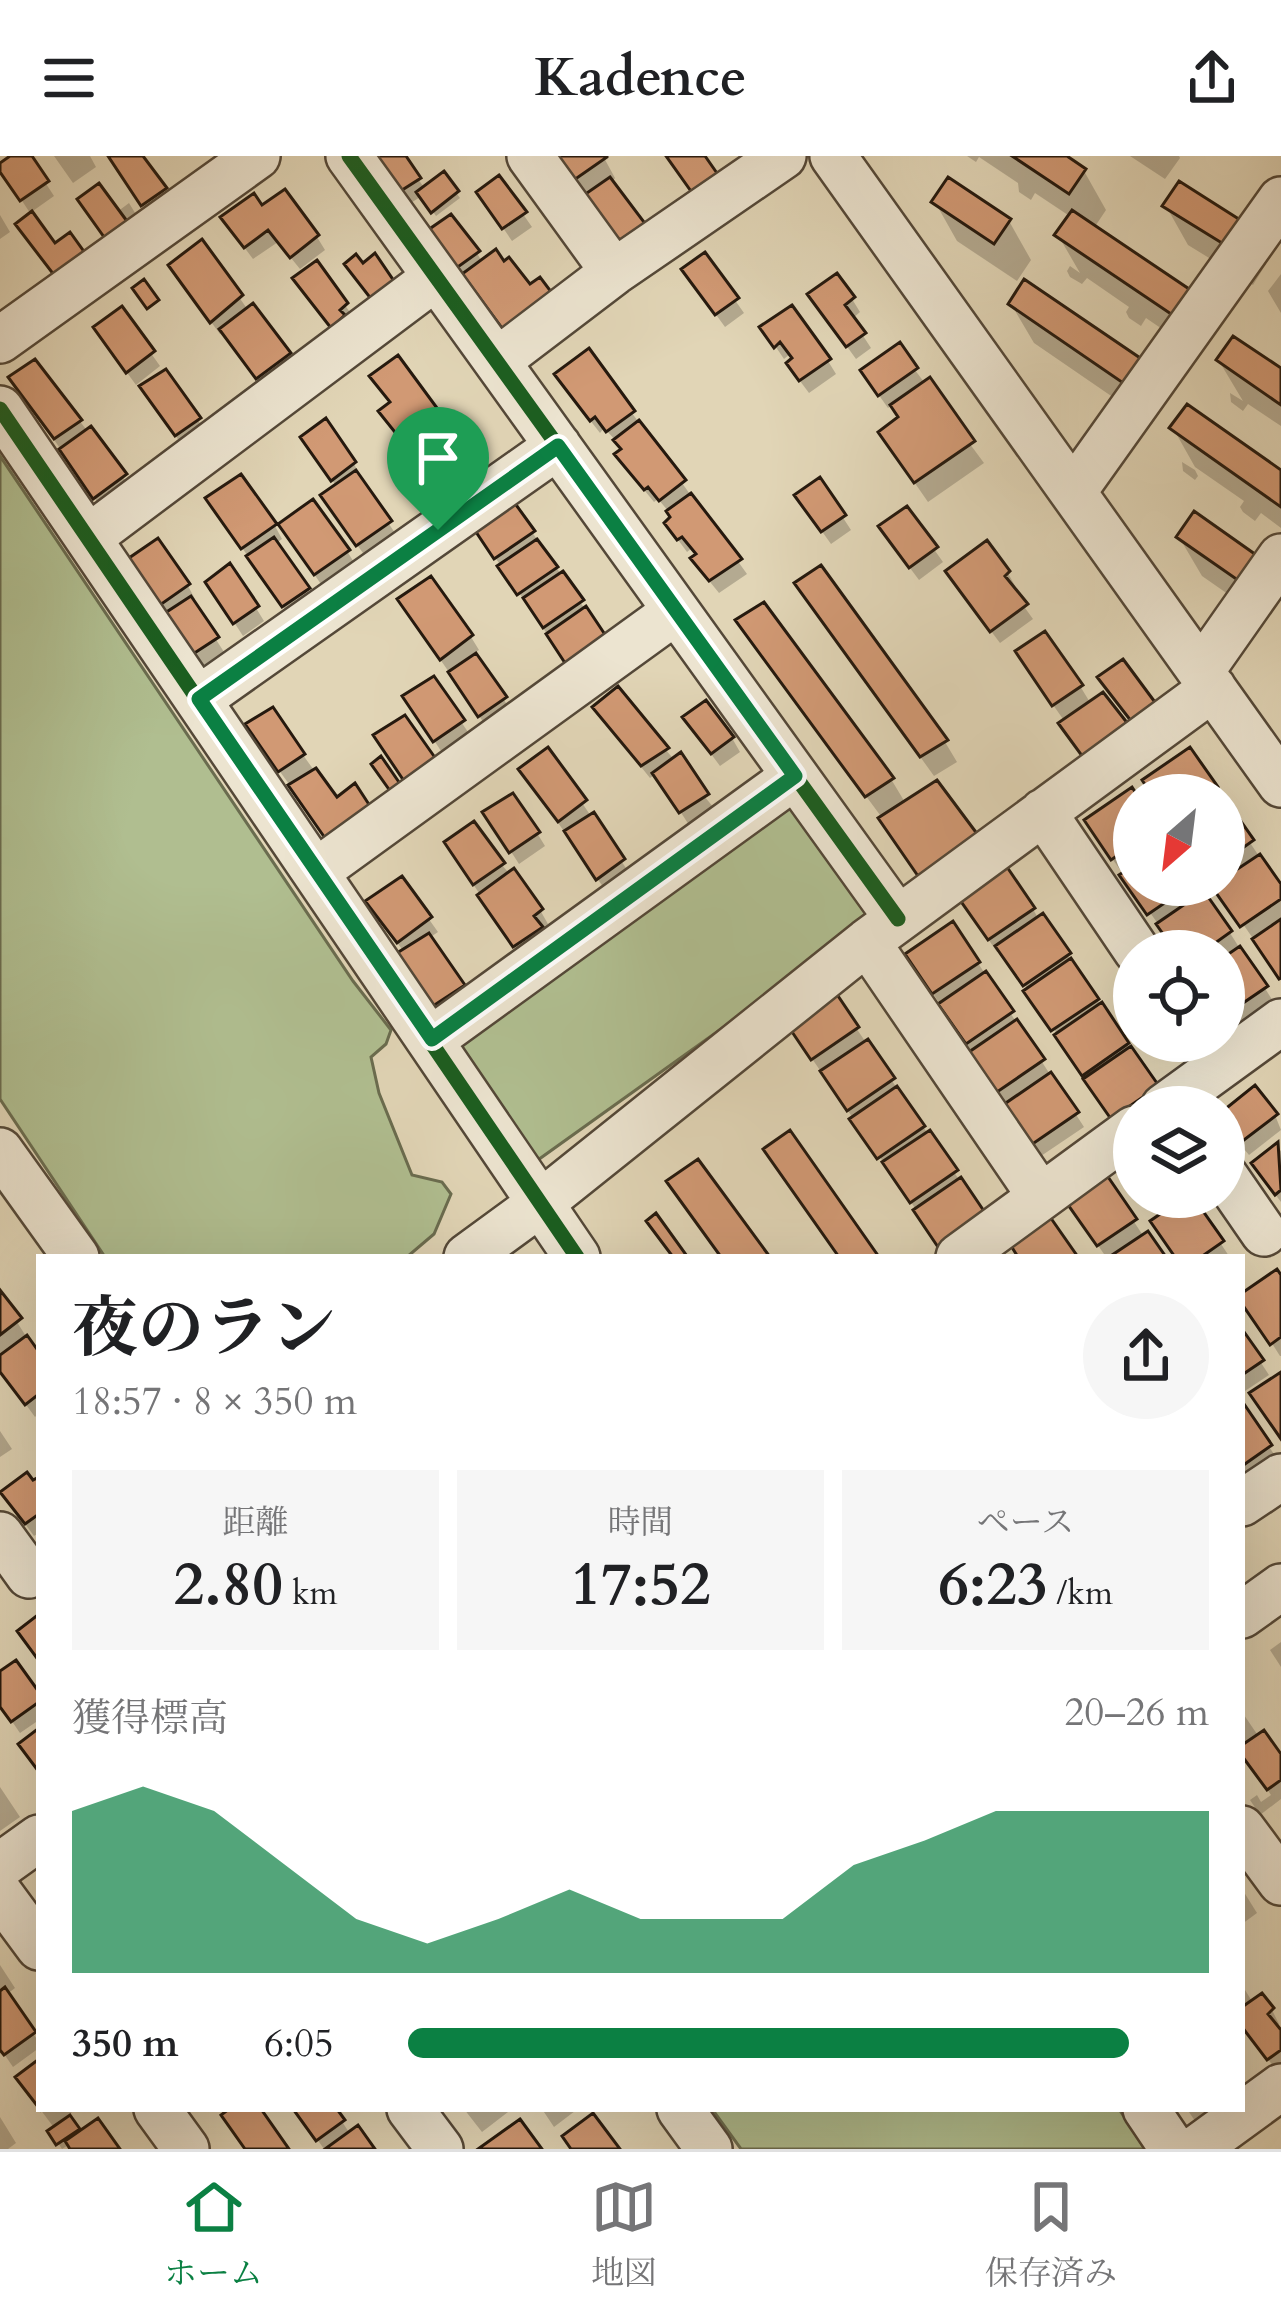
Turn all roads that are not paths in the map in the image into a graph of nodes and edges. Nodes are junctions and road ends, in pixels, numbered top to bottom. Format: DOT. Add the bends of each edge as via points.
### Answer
graph roads {
  1 [pos="257,156"];
  2 [pos="349,156"];
  3 [pos="530,156"];
  4 [pos="783,156"];
  5 [pos="833,156"];
  6 [pos="1281,200"];
  7 [pos="614,272"];
  8 [pos="436,277"];
  9 [pos="0,340"];
  10 [pos="496,361"];
  11 [pos="0,409"];
  12 [pos="558,446"];
  13 [pos="1073,492"];
  14 [pos="88,538"];
  15 [pos="1281,557"];
  16 [pos="676,610"];
  17 [pos="1207,680"];
  18 [pos="199,699"];
  19 [pos="795,776"];
  20 [pos="1281,784"];
  21 [pos="1043,812"];
  22 [pos="317,871"];
  23 [pos="1123,930"];
  24 [pos="882,931"];
  25 [pos="1281,1022"];
  26 [pos="1245,1038"];
  27 [pos="432,1039"];
  28 [pos="1113,1144"];
  29 [pos="0,1151"];
  30 [pos="1041,1197"];
  31 [pos="542,1202"];
  32 [pos="1245,1209"];
  33 [pos="1262,1236"];
  34 [pos="74,1254"];
  35 [pos="470,1254"];
  36 [pos="576,1254"];
  37 [pos="963,1254"];
  38 [pos="1281,1477"];
  39 [pos="1245,1501"];
  40 [pos="0,1535"];
  41 [pos="23,1579"];
  42 [pos="1281,1587"];
  43 [pos="1245,1613"];
  44 [pos="1245,1833"];
  45 [pos="36,1840"];
  46 [pos="0,1866"];
  47 [pos="1281,1882"];
  48 [pos="0,1894"];
  49 [pos="36,1943"];
  50 [pos="1281,2087"];
  51 [pos="159,2112"];
  52 [pos="412,2112"];
  53 [pos="1148,2112"];
  54 [pos="187,2149"];
  55 [pos="440,2149"];
  56 [pos="1173,2149"];
  57 [pos="1196,2149"];
  1 -- 9 [label="street"];
  2 -- 8 [label="street"];
  3 -- 7 [label="street"];
  4 -- 7 [label="street"];
  5 -- 13 [label="street"];
  6 -- 13 [label="street"];
  7 -- 10 [label="street"];
  8 -- 10 [label="street"];
  8 -- 14 [label="street"];
  10 -- 12 [label="street"];
  11 -- 14 [label="street"];
  12 -- 16 [label="street"];
  12 -- 18 [label="street"];
  13 -- 17 [label="street"];
  14 -- 18 [label="street"];
  15 -- 17 [label="street"];
  16 -- 19 [label="street"];
  16 -- 22 [label="street"];
  17 -- 20 [label="street"];
  17 -- 21 [label="street"];
  18 -- 22 [label="street"];
  19 -- 24 [label="street"];
  19 -- 27 [label="street"];
  21 -- 23 [label="street"];
  21 -- 24 [label="street"];
  22 -- 27 [label="street"];
  24 -- 30 [label="street"];
  24 -- 31 [label="street"];
  25 -- 26 [label="street"];
  27 -- 31 [label="street"];
  28 -- 30 [label="street"];
  29 -- 34 [label="street"];
  30 -- 37 [label="street"];
  31 -- 35 [label="street"];
  31 -- 36 [label="street"];
  32 -- 33 [label="street"];
  38 -- 39 [label="street"];
  40 -- 41 [label="street"];
  42 -- 43 [label="street"];
  44 -- 47 [label="street"];
  45 -- 46 [label="street"];
  48 -- 49 [label="street"];
  50 -- 57 [label="street"];
  51 -- 54 [label="street"];
  52 -- 55 [label="street"];
  53 -- 56 [label="street"];
}
